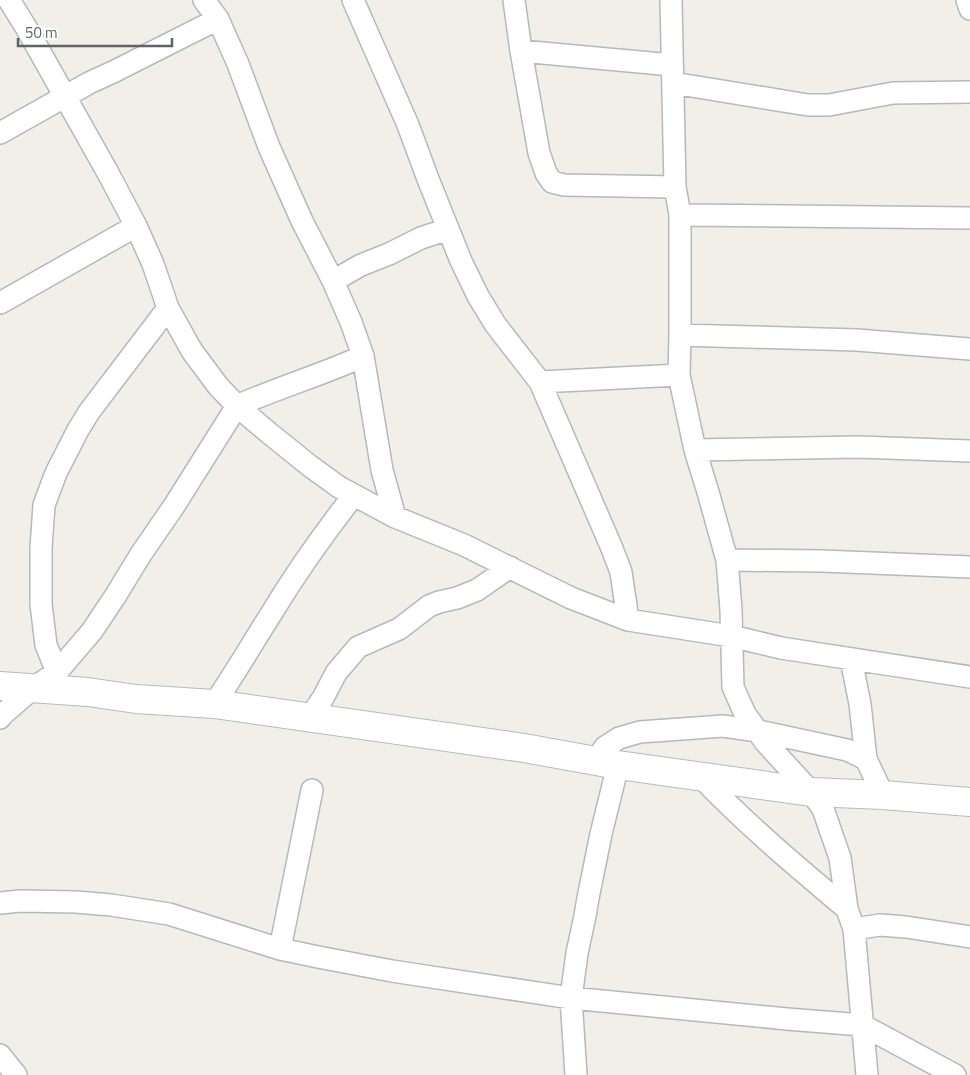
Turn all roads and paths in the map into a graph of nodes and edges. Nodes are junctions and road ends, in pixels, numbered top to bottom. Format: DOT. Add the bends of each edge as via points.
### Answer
graph roads {
  1 [pos="9,0"];
  2 [pos="204,0"];
  3 [pos="353,0"];
  4 [pos="514,0"];
  5 [pos="671,0"];
  6 [pos="967,0"];
  7 [pos="970,9"];
  8 [pos="218,19"];
  9 [pos="521,51"];
  10 [pos="672,74"];
  11 [pos="970,92"];
  12 [pos="65,96"];
  13 [pos="0,133"];
  14 [pos="675,187"];
  15 [pos="680,215"];
  16 [pos="970,218"];
  17 [pos="136,226"];
  18 [pos="448,229"];
  19 [pos="333,281"];
  20 [pos="9,288"];
  21 [pos="0,303"];
  22 [pos="168,308"];
  23 [pos="680,335"];
  24 [pos="970,349"];
  25 [pos="363,356"];
  26 [pos="679,375"];
  27 [pos="540,382"];
  28 [pos="238,406"];
  29 [pos="695,450"];
  30 [pos="970,451"];
  31 [pos="354,495"];
  32 [pos="395,517"];
  33 [pos="727,560"];
  34 [pos="510,567"];
  35 [pos="970,567"];
  36 [pos="628,620"];
  37 [pos="731,636"];
  38 [pos="851,659"];
  39 [pos="57,672"];
  40 [pos="970,677"];
  41 [pos="0,686"];
  42 [pos="32,688"];
  43 [pos="214,704"];
  44 [pos="310,717"];
  45 [pos="0,718"];
  46 [pos="758,731"];
  47 [pos="866,760"];
  48 [pos="607,763"];
  49 [pos="702,777"];
  50 [pos="312,790"];
  51 [pos="811,792"];
  52 [pos="883,795"];
  53 [pos="970,802"];
  54 [pos="0,903"];
  55 [pos="848,909"];
  56 [pos="854,929"];
  57 [pos="970,936"];
  58 [pos="280,949"];
  59 [pos="571,998"];
  60 [pos="862,1025"];
  61 [pos="576,1075"];
  62 [pos="867,1075"];
  63 [pos="955,1075"];
  1 -- 12 [label="street"];
  2 -- 8 [label="street"];
  3 -- 18 [label="street" via="408,125"];
  4 -- 9 [label="street"];
  5 -- 10 [label="street"];
  6 -- 7 [label="street"];
  8 -- 12 [label="street"];
  8 -- 19 [label="street" via="269,147"];
  9 -- 10 [label="street"];
  9 -- 14 [label="street" via="539,153 552,182 564,185"];
  10 -- 11 [label="street" via="808,105 835,104 893,93"];
  10 -- 14 [label="street"];
  12 -- 13 [label="street"];
  12 -- 17 [label="street"];
  14 -- 15 [label="street"];
  15 -- 16 [label="street"];
  15 -- 23 [label="street"];
  17 -- 20 [label="street"];
  17 -- 22 [label="street"];
  18 -- 19 [label="street" via="421,238"];
  18 -- 27 [label="street" via="478,296 495,324"];
  19 -- 25 [label="street"];
  20 -- 21 [label="street"];
  22 -- 28 [label="street" via="192,351 218,386"];
  22 -- 39 [label="street" via="89,412 56,473 44,505 41,604 46,645"];
  23 -- 24 [label="street" via="857,340"];
  23 -- 26 [label="street"];
  25 -- 28 [label="street"];
  25 -- 32 [label="street" via="382,470"];
  26 -- 27 [label="street"];
  26 -- 29 [label="street"];
  27 -- 36 [label="street" via="621,572"];
  28 -- 31 [label="street" via="310,466"];
  28 -- 39 [label="street" via="92,631"];
  29 -- 30 [label="street" via="859,447"];
  29 -- 33 [label="street"];
  31 -- 32 [label="street"];
  31 -- 43 [label="street" via="271,613"];
  32 -- 34 [label="street" via="450,538"];
  33 -- 35 [label="street"];
  33 -- 37 [label="street"];
  34 -- 36 [label="street" via="572,598"];
  34 -- 44 [label="street" via="477,590 429,606 399,629 358,647 336,673"];
  36 -- 37 [label="street"];
  37 -- 38 [label="street"];
  37 -- 46 [label="street" via="733,686 745,714"];
  38 -- 40 [label="street"];
  38 -- 47 [label="street"];
  39 -- 42 [label="street"];
  41 -- 42 [label="street"];
  42 -- 43 [label="street"];
  42 -- 45 [label="street"];
  43 -- 44 [label="street"];
  44 -- 48 [label="street"];
  46 -- 47 [label="street" via="847,750"];
  46 -- 48 [label="street" via="723,726 640,732 620,738 605,748"];
  46 -- 51 [label="street"];
  47 -- 52 [label="street"];
  48 -- 49 [label="street"];
  48 -- 59 [label="street" via="601,834"];
  49 -- 51 [label="street"];
  49 -- 55 [label="street" via="756,832"];
  50 -- 58 [label="street"];
  51 -- 52 [label="street"];
  51 -- 55 [label="street" via="823,809 840,858"];
  52 -- 53 [label="street"];
  54 -- 58 [label="street" via="76,902 169,914"];
  55 -- 56 [label="street"];
  56 -- 57 [label="street" via="880,925"];
  56 -- 60 [label="street"];
  58 -- 59 [label="street" via="392,971"];
  59 -- 60 [label="street"];
  59 -- 61 [label="street"];
  60 -- 62 [label="street"];
  60 -- 63 [label="street"];
}
